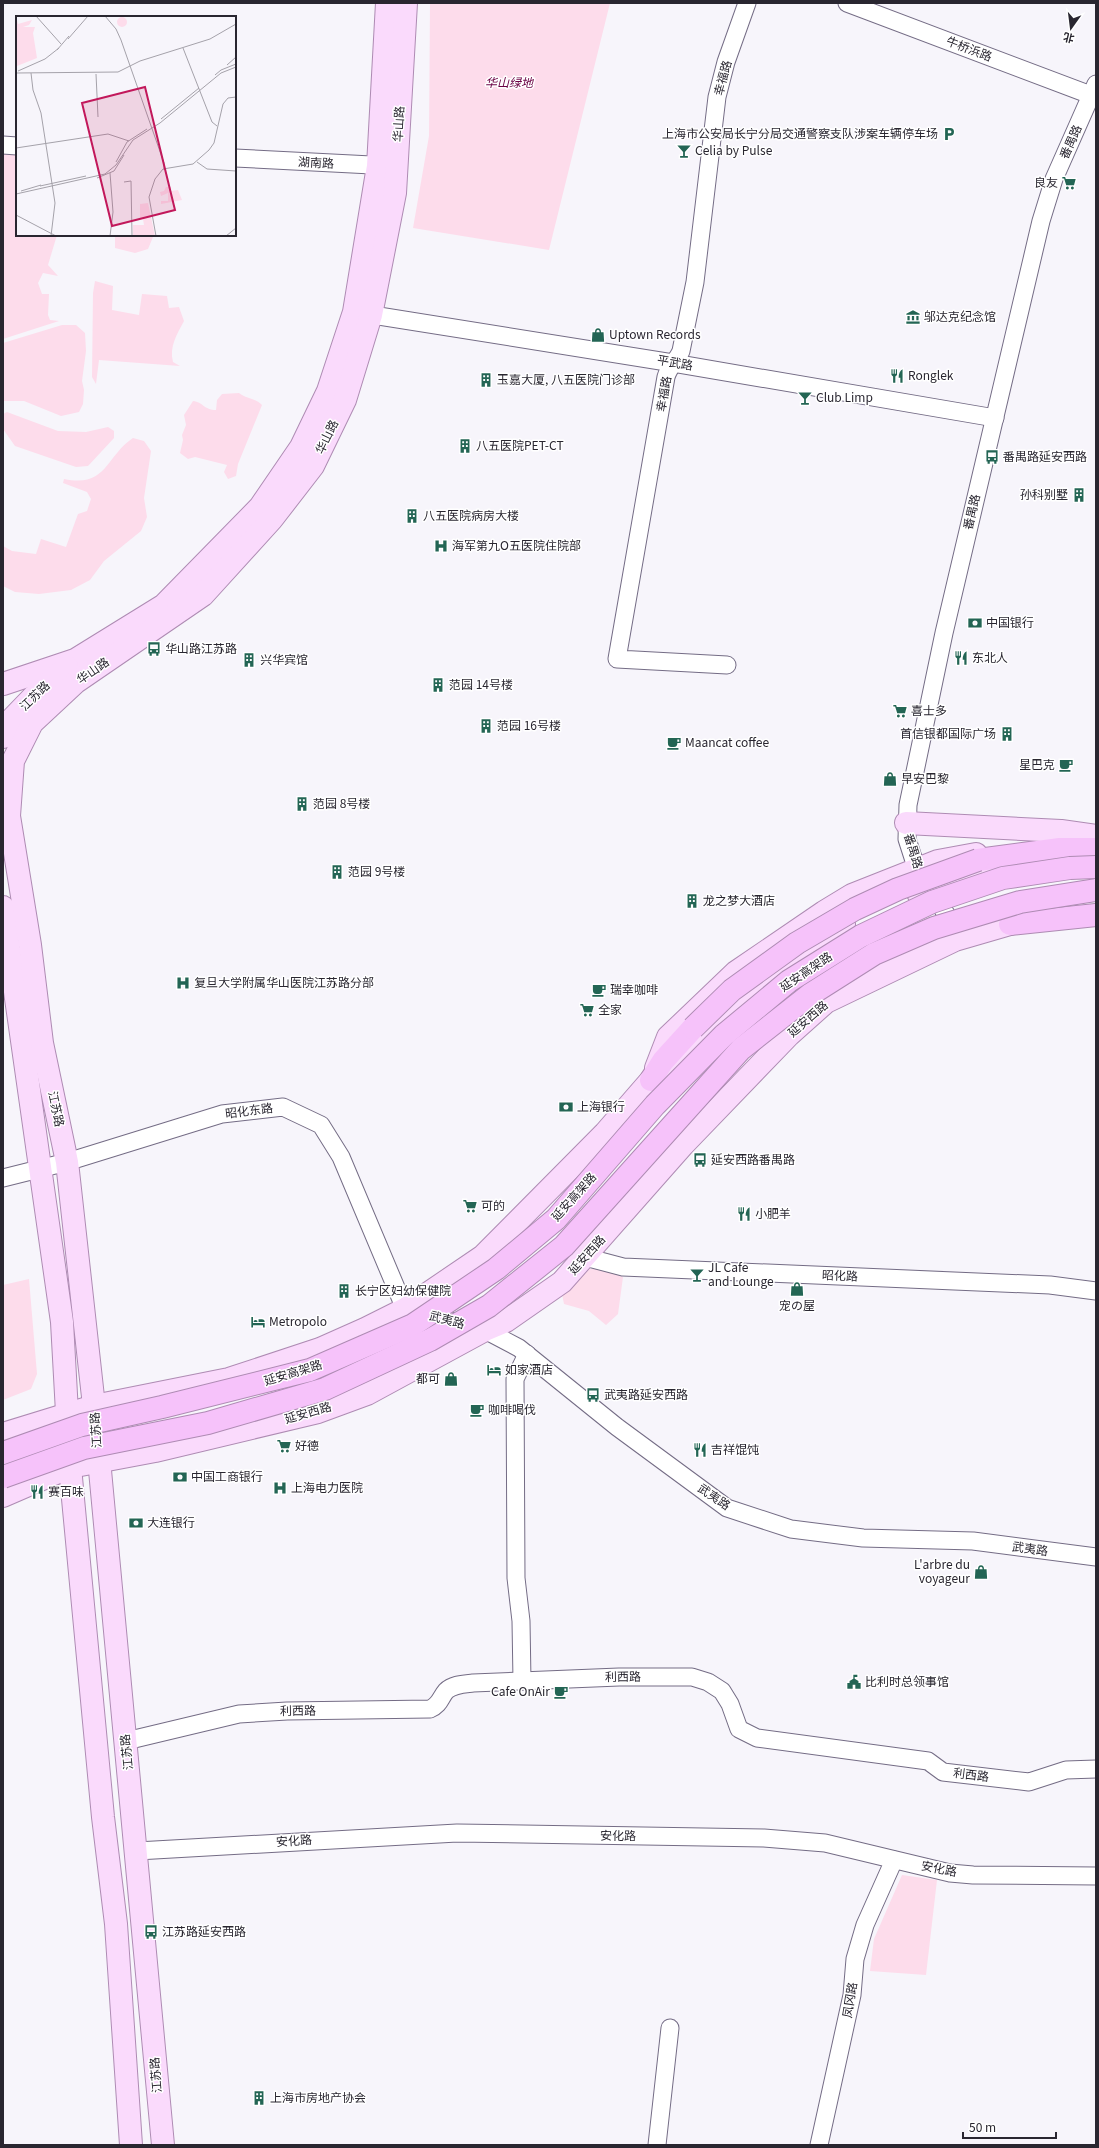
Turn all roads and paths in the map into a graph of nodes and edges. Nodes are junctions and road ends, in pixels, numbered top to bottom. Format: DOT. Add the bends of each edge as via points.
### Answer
graph roads {
  1 [pos="386,3"];
  2 [pos="406,3"];
  3 [pos="747,3"];
  4 [pos="847,3"];
  5 [pos="1094,92"];
  6 [pos="3,145"];
  7 [pos="16,146"];
  8 [pos="236,158"];
  9 [pos="388,166"];
  10 [pos="362,314"];
  11 [pos="673,363"];
  12 [pos="995,418"];
  13 [pos="75,660"];
  14 [pos="726,665"];
  15 [pos="3,684"];
  16 [pos="32,723"];
  17 [pos="5,728"];
  18 [pos="906,823"];
  19 [pos="1096,836"];
  20 [pos="1096,842"];
  21 [pos="1096,849"];
  22 [pos="1096,856"];
  23 [pos="1096,867"];
  24 [pos="917,870"];
  25 [pos="930,888"];
  26 [pos="1096,890"];
  27 [pos="1096,898"];
  28 [pos="3,907"];
  29 [pos="1096,915"];
  30 [pos="1096,923"];
  31 [pos="1010,924"];
  32 [pos="955,940"];
  33 [pos="651,1080"];
  34 [pos="67,1162"];
  35 [pos="40,1167"];
  36 [pos="3,1178"];
  37 [pos="585,1257"];
  38 [pos="1096,1291"];
  39 [pos="405,1309"];
  40 [pos="485,1330"];
  41 [pos="527,1354"];
  42 [pos="94,1406"];
  43 [pos="66,1414"];
  44 [pos="3,1434"];
  45 [pos="3,1453"];
  46 [pos="98,1461"];
  47 [pos="70,1467"];
  48 [pos="3,1477"];
  49 [pos="3,1496"];
  50 [pos="1096,1557"];
  51 [pos="522,1680"];
  52 [pos="126,1741"];
  53 [pos="1096,1769"];
  54 [pos="137,1851"];
  55 [pos="894,1860"];
  56 [pos="1096,1876"];
  57 [pos="670,2028"];
  58 [pos="131,2145"];
  59 [pos="163,2145"];
  60 [pos="657,2145"];
  61 [pos="819,2145"];
  1 -- 9 [label="main road, 华山路"];
  2 -- 9 [label="main road, 华山路"];
  3 -- 11 [label="street, 幸福路" via="721,78 695,282 681,351"];
  4 -- 5 [label="street, 牛桥浜路"];
  5 -- 12 [label="street, 番禺路" via="1046,200"];
  6 -- 7 [label="street"];
  8 -- 9 [label="street, 湖南路"];
  9 -- 10 [label="main road, 华山路" via="395,193"];
  10 -- 11 [label="street, 平武路"];
  10 -- 13 [label="main road, 华山路" via="301,447 260,507 164,605"];
  10 -- 16 [label="main road, 华山路" via="345,400 316,459 272,519 204,595 76,682"];
  11 -- 12 [label="street, 平武路"];
  11 -- 14 [label="street, 幸福路" via="668,368 666,377 617,659"];
  12 -- 18 [label="street, 番禺路" via="944,633"];
  13 -- 15 [label="main road, 华山路"];
  13 -- 17 [label="main road, 江苏路" via="34,696"];
  16 -- 17 [label="main road"];
  16 -- 34 [label="main road, 江苏路" via="13,761 9,816 30,945 42,1043"];
  18 -- 19 [label="main road" via="1061,831"];
  18 -- 24 [label="street, 番禺路" via="907,839"];
  20 -- 24 [label="main road" via="1047,840 938,861"];
  21 -- 33 [label="highway, bridge" via="1060,849 978,860 898,889 855,909 797,943 732,990 663,1061"];
  22 -- 25 [label="main road" via="1009,864"];
  23 -- 45 [label="highway, 延安高架路, bridge" via="1070,868 1003,878 932,902 861,936 789,981 724,1035 655,1105 556,1219 496,1269 413,1325 310,1370 162,1408 82,1425"];
  24 -- 25 [label="street, 番禺路"];
  24 -- 33 [label="main road" via="852,895 736,972 668,1037"];
  25 -- 32 [label="street, 番禺路" via="946,914"];
  25 -- 33 [label="main road" via="845,923 745,1002 676,1066"];
  26 -- 48 [label="highway, 延安高架路, bridge" via="1020,902 934,928 874,954 811,994 741,1050 564,1246 489,1306 430,1340 325,1389 208,1423 84,1448"];
  27 -- 31 [label="main road, 延安西路" via="1034,907"];
  28 -- 35 [label="main road, 江苏路"];
  29 -- 31 [label="highway"];
  30 -- 31 [label="main road"];
  31 -- 32 [label="main road, 延安西路"];
  32 -- 37 [label="main road, 延安西路" via="826,1002 789,1035 683,1145"];
  33 -- 39 [label="main road" via="605,1133 483,1256"];
  34 -- 35 [label="street, 昭化东路"];
  34 -- 39 [label="street, 昭化东路" via="222,1114 283,1107 321,1125 341,1157"];
  34 -- 42 [label="main road, 江苏路"];
  35 -- 36 [label="street, 昭化东路"];
  35 -- 43 [label="main road, 江苏路" via="62,1322"];
  37 -- 38 [label="street, 昭化路" via="623,1267 1050,1285"];
  37 -- 40 [label="main road, 延安西路" via="562,1282 506,1321"];
  39 -- 40 [label="street, 武夷路"];
  39 -- 42 [label="main road" via="320,1349 229,1379"];
  40 -- 41 [label="street, 武夷路"];
  40 -- 46 [label="main road, 延安西路" via="367,1394 318,1412 155,1451"];
  41 -- 50 [label="street, 武夷路" via="617,1427 727,1508 791,1529 863,1538 973,1541"];
  41 -- 51 [label="street" via="515,1379 516,1578 521,1621"];
  42 -- 43 [label="main road"];
  42 -- 46 [label="main road, 江苏路"];
  43 -- 44 [label="main road"];
  43 -- 47 [label="main road, 江苏路"];
  46 -- 47 [label="main road, 延安西路"];
  46 -- 52 [label="main road, 江苏路"];
  47 -- 49 [label="main road, 延安西路"];
  47 -- 58 [label="main road, 江苏路" via="103,1817 116,1924"];
  51 -- 52 [label="street, 利西路" via="459,1685 446,1691 440,1703 430,1710 238,1714"];
  51 -- 53 [label="street, 利西路" via="692,1677 708,1682 722,1691 739,1729 749,1736 786,1744 928,1761 943,1772 1029,1782 1066,1770"];
  52 -- 54 [label="main road, 江苏路"];
  54 -- 55 [label="street, 安化路" via="384,1835 457,1833 764,1838 825,1843"];
  54 -- 59 [label="main road, 江苏路"];
  55 -- 56 [label="street, 安化路" via="973,1875"];
  55 -- 61 [label="street, 凤冈路" via="865,1925 855,1959 852,1995"];
  57 -- 60 [label="street"];
}
